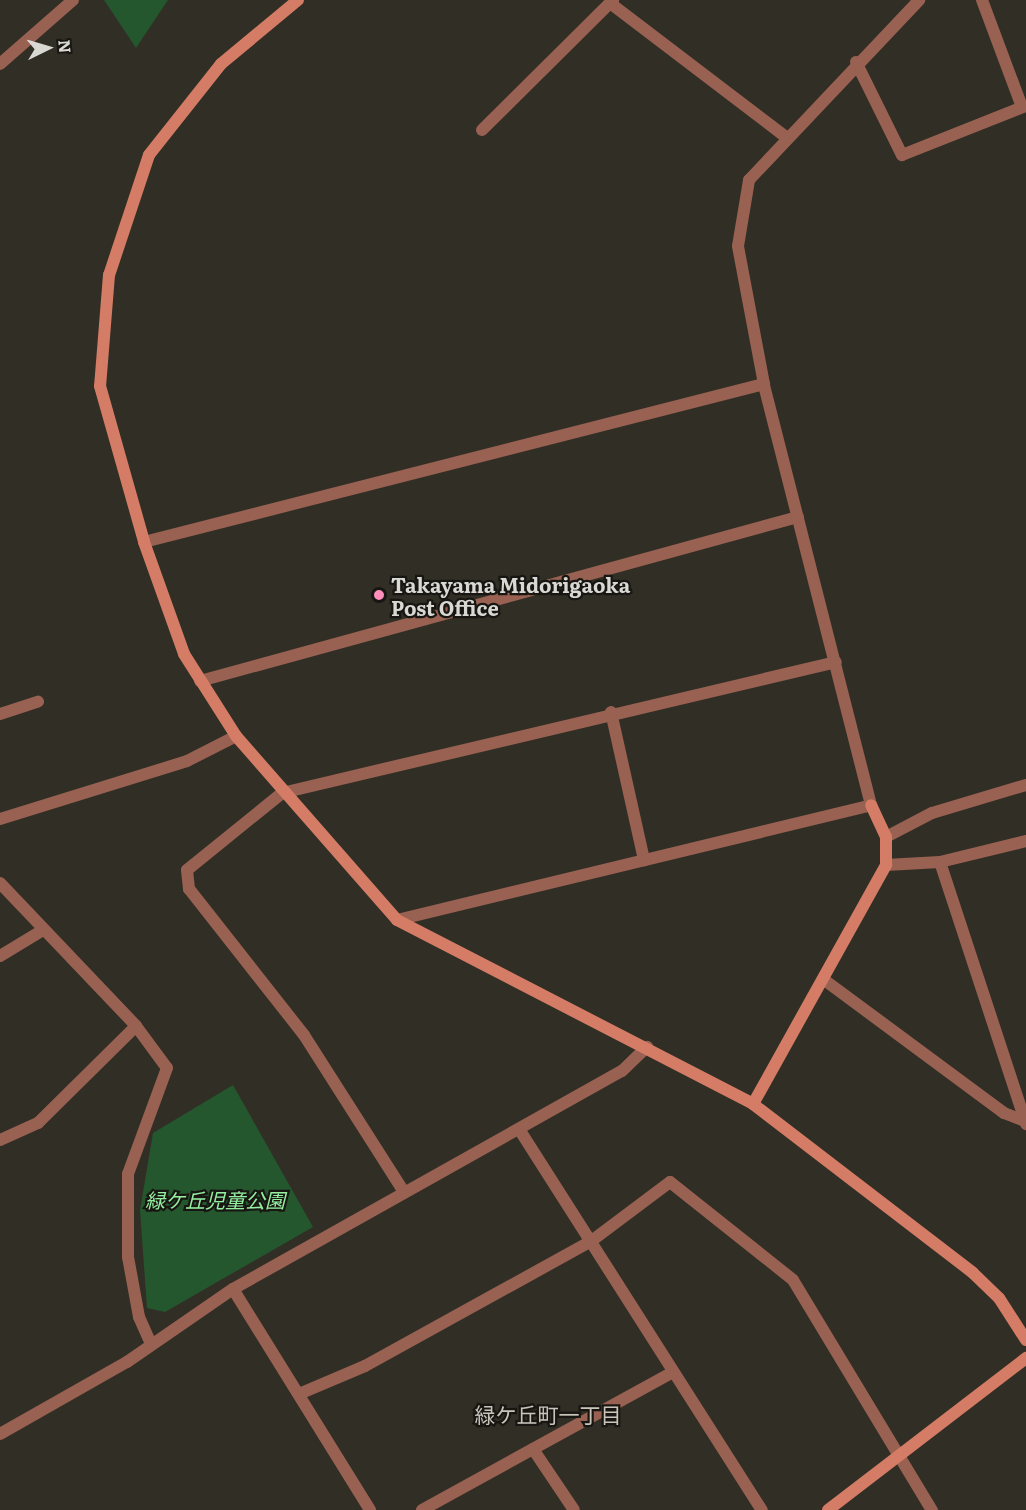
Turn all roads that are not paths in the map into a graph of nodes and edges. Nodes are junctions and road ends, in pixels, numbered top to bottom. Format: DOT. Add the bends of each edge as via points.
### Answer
graph roads {
  1 [pos="73,0"];
  2 [pos="297,0"];
  3 [pos="919,0"];
  4 [pos="982,0"];
  5 [pos="611,2"];
  6 [pos="856,62"];
  7 [pos="0,64"];
  8 [pos="1024,106"];
  9 [pos="482,130"];
  10 [pos="787,138"];
  11 [pos="764,384"];
  12 [pos="798,517"];
  13 [pos="144,542"];
  14 [pos="836,662"];
  15 [pos="200,681"];
  16 [pos="38,702"];
  17 [pos="610,712"];
  18 [pos="0,714"];
  19 [pos="236,736"];
  20 [pos="1026,785"];
  21 [pos="282,793"];
  22 [pos="871,805"];
  23 [pos="0,819"];
  24 [pos="886,837"];
  25 [pos="1026,841"];
  26 [pos="644,860"];
  27 [pos="939,862"];
  28 [pos="886,865"];
  29 [pos="0,882"];
  30 [pos="397,920"];
  31 [pos="43,930"];
  32 [pos="0,956"];
  33 [pos="823,979"];
  34 [pos="136,1026"];
  35 [pos="647,1047"];
  36 [pos="753,1104"];
  37 [pos="1025,1122"];
  38 [pos="519,1129"];
  39 [pos="0,1140"];
  40 [pos="404,1192"];
  41 [pos="590,1242"];
  42 [pos="233,1289"];
  43 [pos="1024,1334"];
  44 [pos="151,1344"];
  45 [pos="1026,1358"];
  46 [pos="673,1372"];
  47 [pos="299,1394"];
  48 [pos="0,1434"];
  49 [pos="533,1449"];
  50 [pos="900,1455"];
  51 [pos="370,1510"];
  52 [pos="422,1510"];
  53 [pos="574,1510"];
  54 [pos="762,1510"];
  55 [pos="828,1510"];
  56 [pos="932,1510"];
  1 -- 7 [label="street"];
  2 -- 13 [label="street" via="221,64 149,155 109,275 100,386"];
  3 -- 6 [label="street"];
  4 -- 8 [label="street"];
  5 -- 9 [label="street"];
  5 -- 10 [label="street"];
  6 -- 8 [label="street" via="902,155"];
  6 -- 10 [label="street"];
  10 -- 11 [label="street" via="749,180 738,246"];
  11 -- 12 [label="street"];
  11 -- 13 [label="street"];
  12 -- 14 [label="street"];
  12 -- 15 [label="street"];
  13 -- 15 [label="street" via="184,654"];
  14 -- 17 [label="street"];
  14 -- 22 [label="street"];
  15 -- 19 [label="street"];
  16 -- 18 [label="street"];
  17 -- 21 [label="street"];
  17 -- 26 [label="street"];
  19 -- 21 [label="street"];
  19 -- 23 [label="street" via="187,761"];
  20 -- 24 [label="street" via="932,813"];
  21 -- 30 [label="street"];
  21 -- 40 [label="street" via="187,870 189,889 304,1035"];
  22 -- 24 [label="street"];
  22 -- 26 [label="street"];
  24 -- 28 [label="street"];
  25 -- 27 [label="street"];
  26 -- 30 [label="street"];
  27 -- 28 [label="street"];
  27 -- 37 [label="street"];
  28 -- 33 [label="street"];
  29 -- 31 [label="street"];
  30 -- 35 [label="street"];
  31 -- 32 [label="street"];
  31 -- 34 [label="street"];
  33 -- 36 [label="street"];
  33 -- 37 [label="street" via="1004,1113"];
  34 -- 39 [label="street" via="38,1123"];
  34 -- 44 [label="street" via="167,1068 167,1081 128,1174 128,1257 139,1317"];
  35 -- 36 [label="street"];
  35 -- 38 [label="street" via="622,1071"];
  36 -- 43 [label="street" via="973,1273"];
  38 -- 40 [label="street"];
  38 -- 41 [label="street"];
  40 -- 42 [label="street"];
  41 -- 46 [label="street"];
  41 -- 47 [label="street" via="365,1366"];
  41 -- 50 [label="street" via="670,1182 793,1280"];
  42 -- 44 [label="street"];
  42 -- 47 [label="street"];
  44 -- 48 [label="street"];
  45 -- 50 [label="street"];
  46 -- 49 [label="street"];
  46 -- 54 [label="street"];
  47 -- 51 [label="street"];
  49 -- 52 [label="street"];
  49 -- 53 [label="street"];
  50 -- 55 [label="street"];
  50 -- 56 [label="street"];
}
